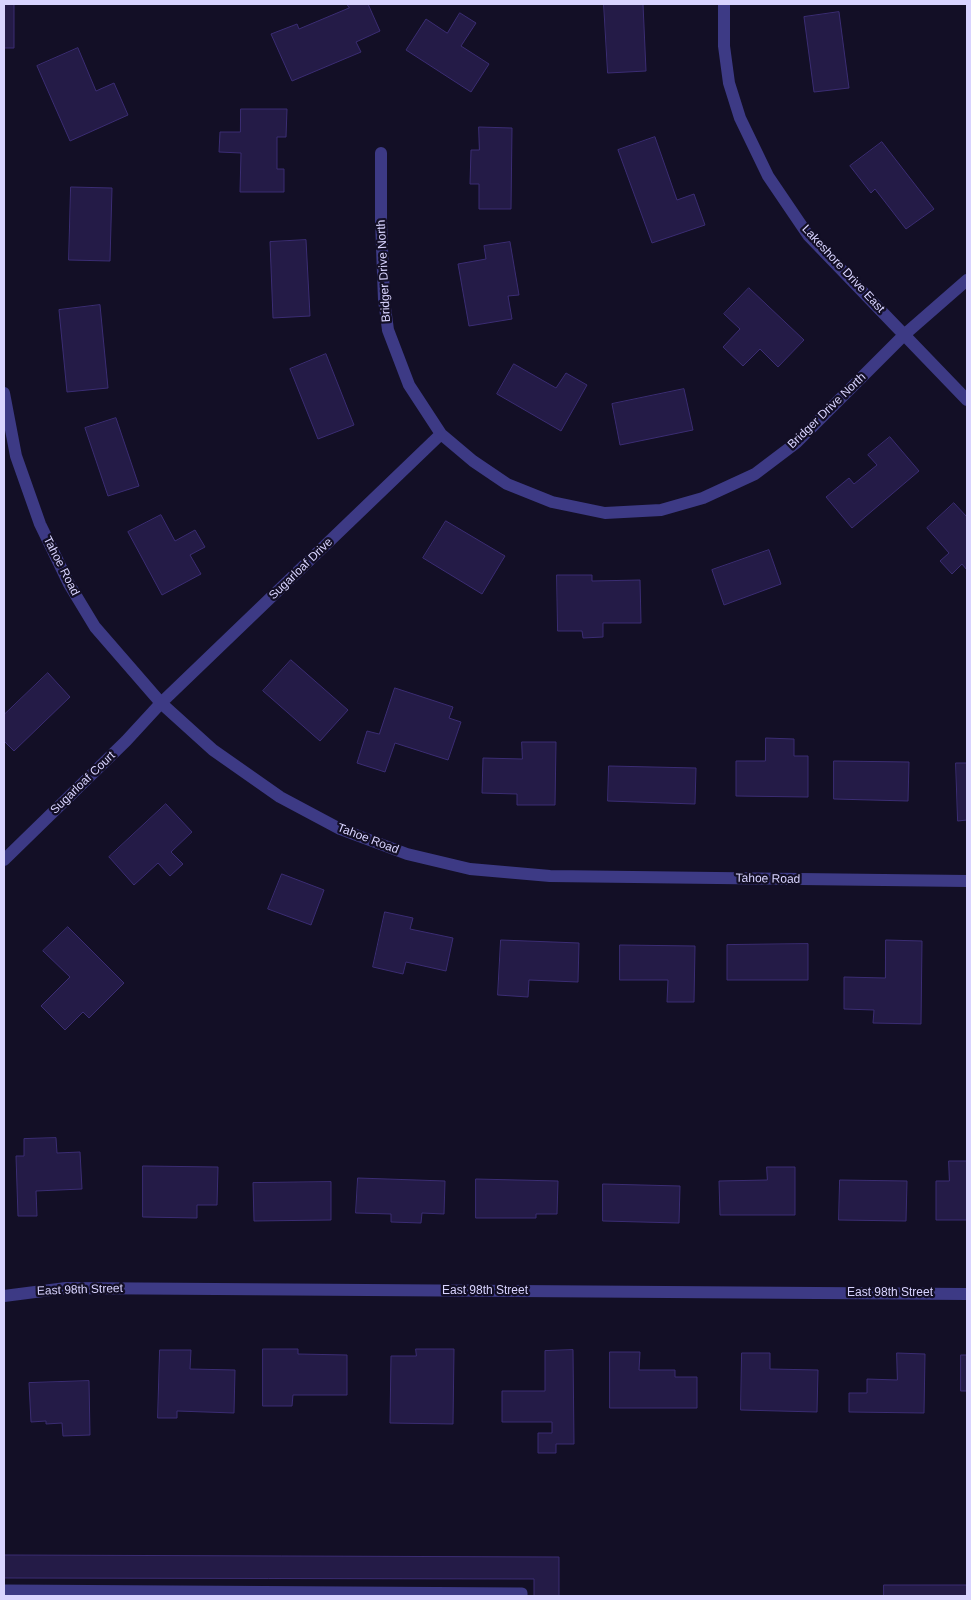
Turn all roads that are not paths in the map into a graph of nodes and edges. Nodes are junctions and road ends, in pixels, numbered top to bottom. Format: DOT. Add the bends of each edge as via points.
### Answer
graph roads {
  1 [pos="724,4"];
  2 [pos="382,153"];
  3 [pos="967,280"];
  4 [pos="904,334"];
  5 [pos="4,393"];
  6 [pos="967,400"];
  7 [pos="441,434"];
  8 [pos="161,703"];
  9 [pos="4,860"];
  10 [pos="967,881"];
  11 [pos="967,1294"];
  12 [pos="4,1296"];
  13 [pos="4,1590"];
  14 [pos="372,1594"];
  15 [pos="522,1596"];
  1 -- 4 [label="street, Lakeshore Drive East" via="724,46 729,83 740,118 768,176 808,235"];
  2 -- 7 [label="street, Bridger Drive North" via="381,221 388,330 409,385"];
  3 -- 4 [label="street, Bridger Drive North"];
  4 -- 6 [label="street, Lakeshore Drive East"];
  4 -- 7 [label="street, Bridger Drive North" via="796,443 755,474 703,498 661,510 606,513 552,502 507,484"];
  5 -- 8 [label="street, Tahoe Road" via="16,456 40,524 69,584 96,627"];
  7 -- 8 [label="street, Sugarloaf Drive"];
  8 -- 9 [label="street, Sugarloaf Court"];
  8 -- 10 [label="street, Tahoe Road" via="213,750 280,797 340,829 407,854 470,869 550,876"];
  11 -- 12 [label="street, East 98th Street" via="66,1288"];
  13 -- 14 [label="lane"];
  14 -- 15 [label="lane" via="522,1593"];
}
